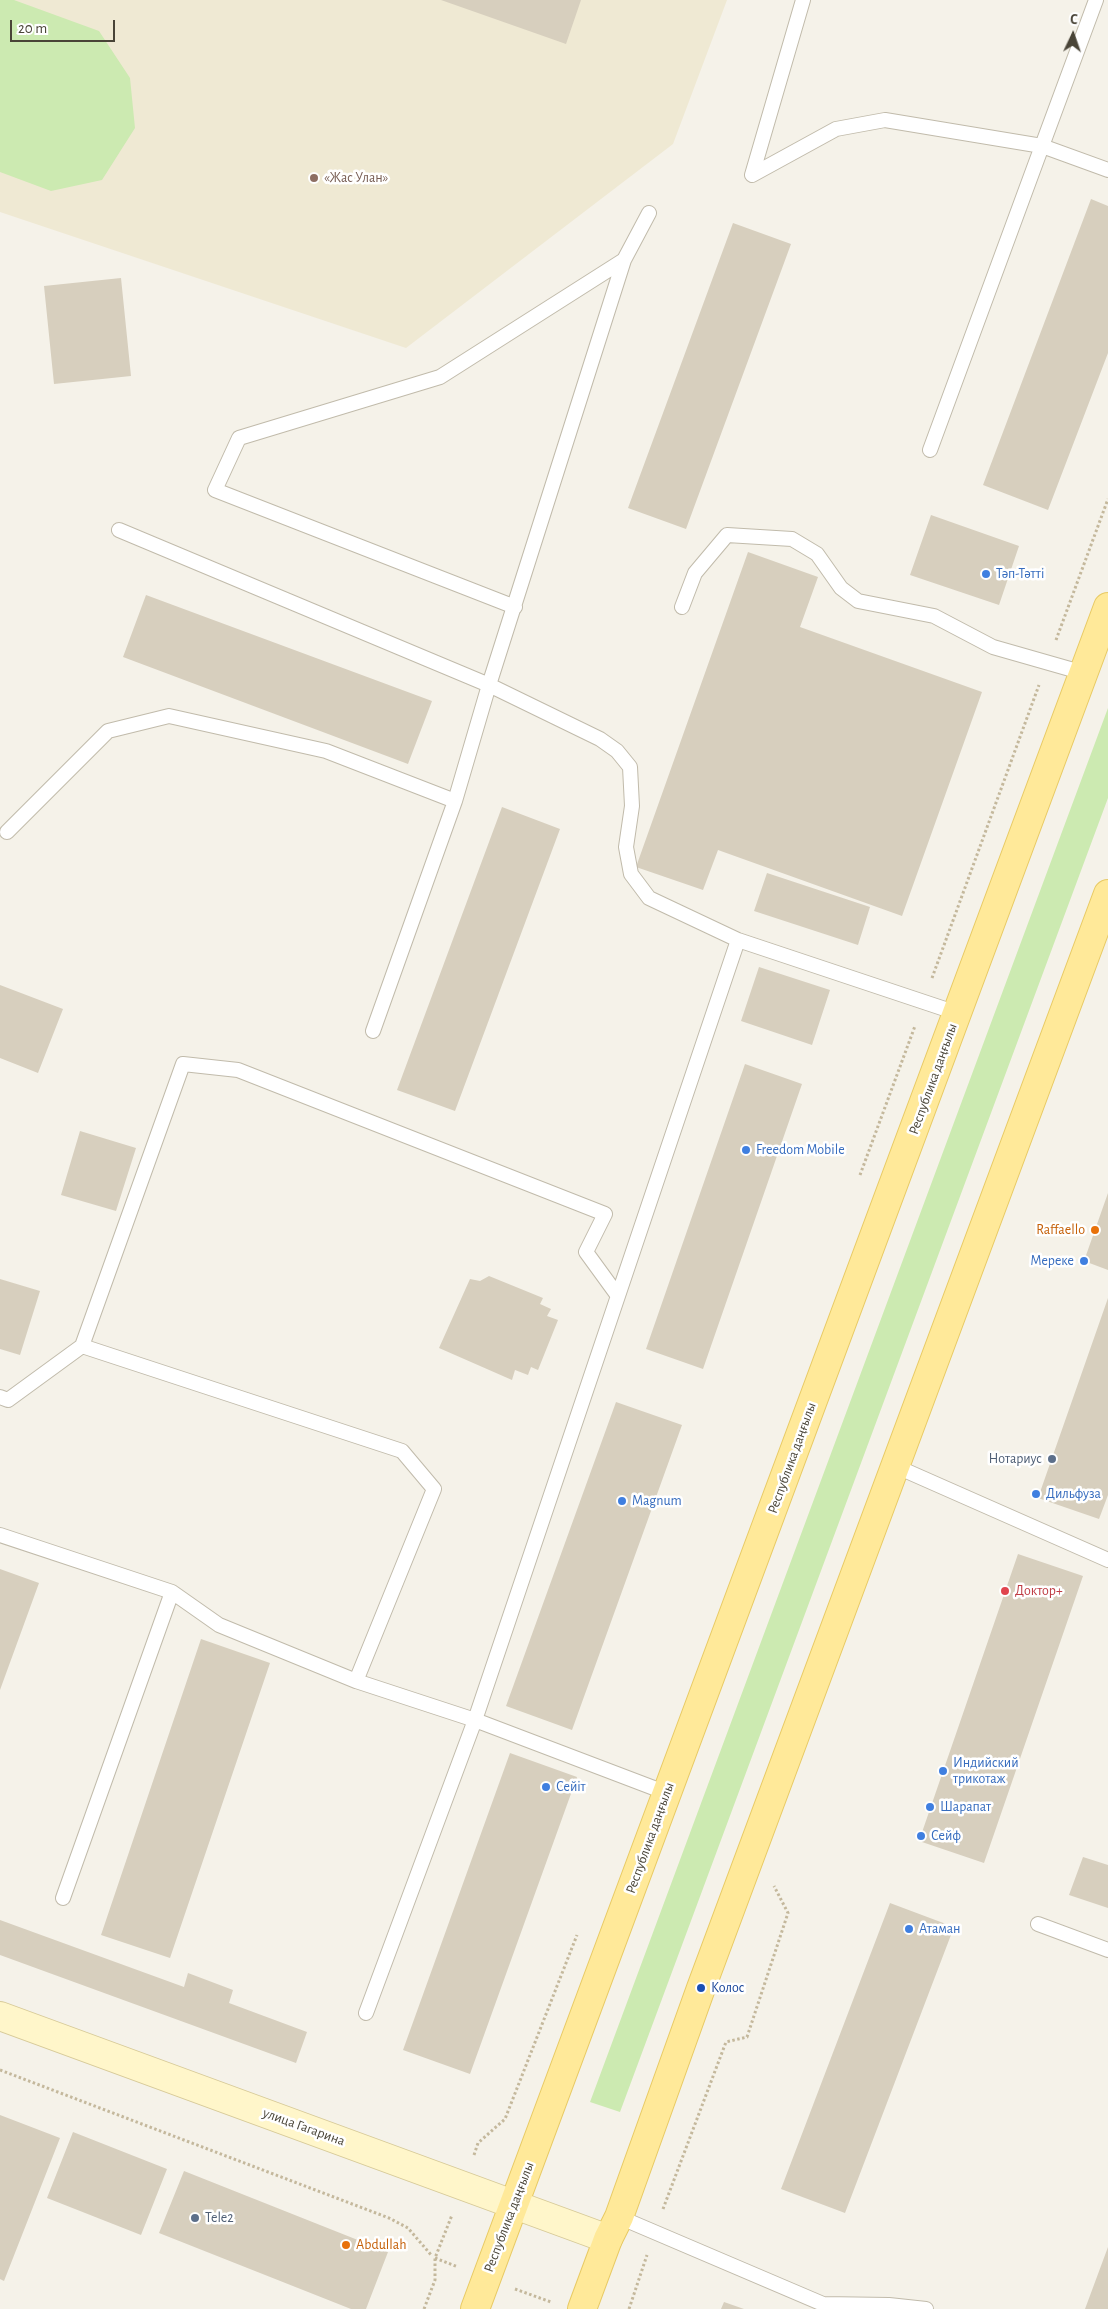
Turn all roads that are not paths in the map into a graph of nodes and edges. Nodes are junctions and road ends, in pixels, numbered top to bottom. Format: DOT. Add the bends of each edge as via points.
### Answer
graph roads {
  1 [pos="803,0"];
  2 [pos="1096,0"];
  3 [pos="1042,146"];
  4 [pos="1108,170"];
  5 [pos="648,213"];
  6 [pos="624,260"];
  7 [pos="930,450"];
  8 [pos="119,530"];
  9 [pos="515,607"];
  10 [pos="682,607"];
  11 [pos="1108,608"];
  12 [pos="1084,672"];
  13 [pos="489,685"];
  14 [pos="455,800"];
  15 [pos="7,832"];
  16 [pos="1108,894"];
  17 [pos="738,940"];
  18 [pos="957,1013"];
  19 [pos="373,1031"];
  20 [pos="618,1296"];
  21 [pos="82,1346"];
  22 [pos="0,1397"];
  23 [pos="895,1466"];
  24 [pos="0,1535"];
  25 [pos="1108,1560"];
  26 [pos="172,1592"];
  27 [pos="356,1681"];
  28 [pos="475,1720"];
  29 [pos="667,1793"];
  30 [pos="63,1898"];
  31 [pos="1038,1924"];
  32 [pos="1108,1950"];
  33 [pos="366,2013"];
  34 [pos="0,2016"];
  35 [pos="514,2204"];
  36 [pos="613,2228"];
  37 [pos="475,2309"];
  38 [pos="582,2309"];
  39 [pos="926,2309"];
  1 -- 3 [label="lane" via="752,175 836,130 885,120"];
  2 -- 3 [label="lane"];
  3 -- 4 [label="lane"];
  3 -- 7 [label="lane"];
  5 -- 6 [label="lane"];
  6 -- 9 [label="lane"];
  6 -- 9 [label="lane" via="440,377 239,438 216,490"];
  8 -- 13 [label="lane"];
  9 -- 13 [label="lane"];
  10 -- 12 [label="lane" via="695,573 727,536 792,539 817,554 840,588 858,601 934,616 993,647"];
  11 -- 12 [label="main road, Республика даңғылы"];
  12 -- 18 [label="main road, Республика даңғылы"];
  13 -- 14 [label="lane"];
  13 -- 17 [label="lane" via="600,739 617,751 630,767 632,806 626,847 631,874 648,898"];
  14 -- 15 [label="lane" via="326,751 169,716 108,731"];
  14 -- 19 [label="lane"];
  16 -- 23 [label="main road"];
  17 -- 18 [label="lane"];
  17 -- 20 [label="lane"];
  18 -- 29 [label="main road, Республика даңғылы"];
  20 -- 21 [label="lane" via="586,1252 605,1214 238,1070 183,1064"];
  20 -- 28 [label="lane"];
  21 -- 22 [label="lane" via="8,1400"];
  21 -- 27 [label="lane" via="402,1451 434,1489"];
  23 -- 25 [label="lane"];
  23 -- 36 [label="main road"];
  24 -- 26 [label="lane"];
  26 -- 27 [label="lane" via="219,1625"];
  26 -- 30 [label="lane"];
  27 -- 28 [label="lane"];
  28 -- 29 [label="lane"];
  28 -- 33 [label="lane"];
  29 -- 35 [label="main road, Республика даңғылы"];
  31 -- 32 [label="lane"];
  34 -- 35 [label="main road, улица Гагарина"];
  35 -- 36 [label="main road, улица Гагарина"];
  35 -- 37 [label="main road, Республика даңғылы"];
  36 -- 38 [label="main road"];
  36 -- 39 [label="lane" via="654,2233 823,2304"];
}
